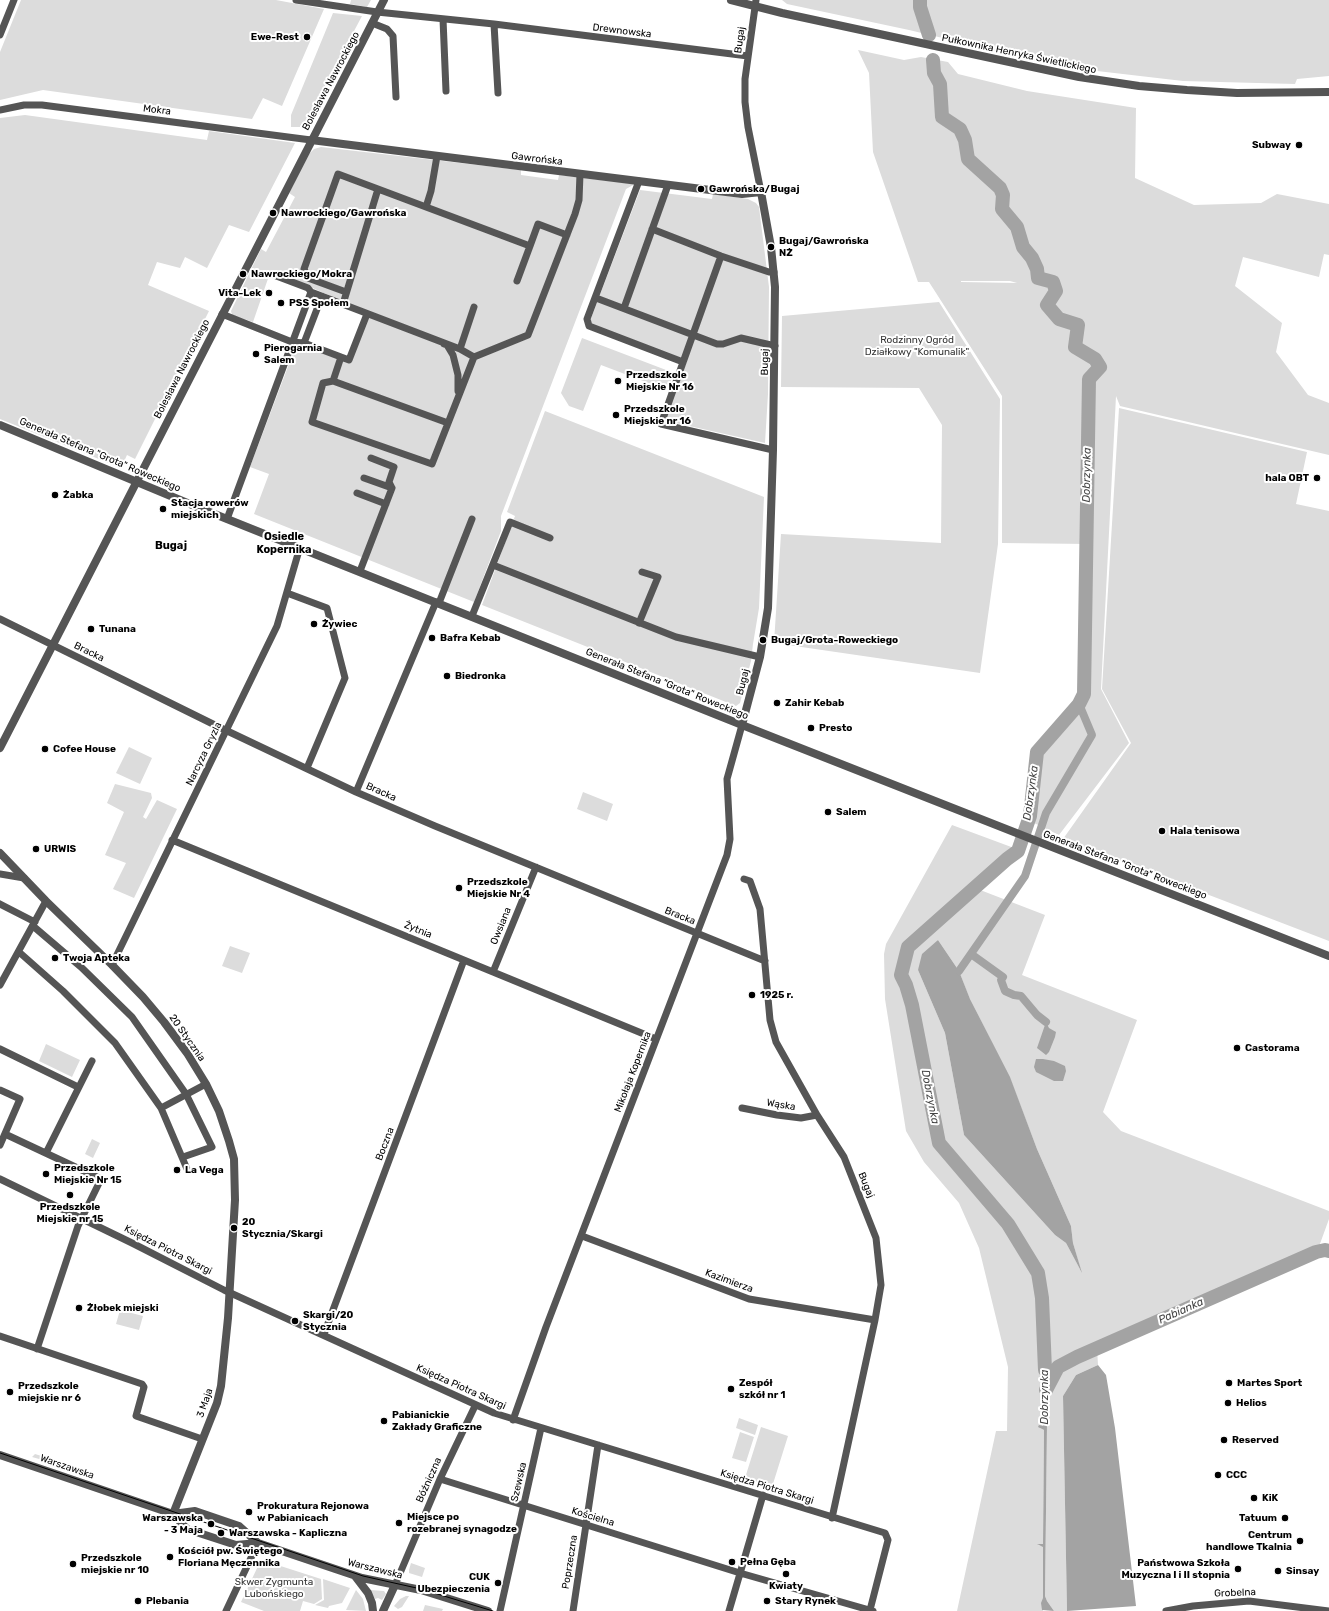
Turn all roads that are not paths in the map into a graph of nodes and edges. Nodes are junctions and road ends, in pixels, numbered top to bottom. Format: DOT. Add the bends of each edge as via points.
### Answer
graph roads {
  1 [pos="14,0"];
  2 [pos="296,0"];
  3 [pos="384,0"];
  4 [pos="731,0"];
  5 [pos="756,4"];
  6 [pos="377,12"];
  7 [pos="443,19"];
  8 [pos="372,23"];
  9 [pos="494,24"];
  10 [pos="0,35"];
  11 [pos="748,56"];
  12 [pos="446,91"];
  13 [pos="1329,92"];
  14 [pos="498,93"];
  15 [pos="1308,93"];
  16 [pos="1329,95"];
  17 [pos="396,97"];
  18 [pos="0,110"];
  19 [pos="311,140"];
  20 [pos="437,156"];
  21 [pos="580,174"];
  22 [pos="639,181"];
  23 [pos="668,185"];
  24 [pos="378,189"];
  25 [pos="761,192"];
  26 [pos="426,207"];
  27 [pos="652,229"];
  28 [pos="567,235"];
  29 [pos="530,246"];
  30 [pos="721,256"];
  31 [pos="774,272"];
  32 [pos="271,274"];
  33 [pos="517,281"];
  34 [pos="311,292"];
  35 [pos="346,292"];
  36 [pos="322,296"];
  37 [pos="596,298"];
  38 [pos="343,304"];
  39 [pos="474,307"];
  40 [pos="624,308"];
  41 [pos="222,314"];
  42 [pos="367,314"];
  43 [pos="692,335"];
  44 [pos="292,342"];
  45 [pos="441,342"];
  46 [pos="304,343"];
  47 [pos="775,346"];
  48 [pos="460,349"];
  49 [pos="474,357"];
  50 [pos="341,358"];
  51 [pos="683,362"];
  52 [pos="333,381"];
  53 [pos="456,403"];
  54 [pos="448,423"];
  55 [pos="0,425"];
  56 [pos="773,450"];
  57 [pos="371,458"];
  58 [pos="364,478"];
  59 [pos="136,481"];
  60 [pos="392,488"];
  61 [pos="357,493"];
  62 [pos="386,504"];
  63 [pos="227,519"];
  64 [pos="472,519"];
  65 [pos="550,538"];
  66 [pos="300,547"];
  67 [pos="493,566"];
  68 [pos="360,571"];
  69 [pos="642,572"];
  70 [pos="287,593"];
  71 [pos="438,602"];
  72 [pos="472,616"];
  73 [pos="0,619"];
  74 [pos="639,623"];
  75 [pos="52,645"];
  76 [pos="760,657"];
  77 [pos="742,725"];
  78 [pos="226,731"];
  79 [pos="0,748"];
  80 [pos="306,768"];
  81 [pos="356,792"];
  82 [pos="172,840"];
  83 [pos="0,853"];
  84 [pos="536,867"];
  85 [pos="0,874"];
  86 [pos="24,878"];
  87 [pos="744,879"];
  88 [pos="46,901"];
  89 [pos="0,904"];
  90 [pos="34,924"];
  91 [pos="697,934"];
  92 [pos="19,952"];
  93 [pos="1329,956"];
  94 [pos="464,960"];
  95 [pos="765,961"];
  96 [pos="112,964"];
  97 [pos="493,972"];
  98 [pos="0,985"];
  99 [pos="656,1039"];
  100 [pos="0,1049"];
  101 [pos="92,1060"];
  102 [pos="206,1084"];
  103 [pos="78,1087"];
  104 [pos="0,1090"];
  105 [pos="186,1094"];
  106 [pos="161,1108"];
  107 [pos="742,1108"];
  108 [pos="817,1115"];
  109 [pos="5,1134"];
  110 [pos="0,1145"];
  111 [pos="46,1152"];
  112 [pos="183,1157"];
  113 [pos="187,1170"];
  114 [pos="0,1180"];
  115 [pos="82,1219"];
  116 [pos="582,1236"];
  117 [pos="229,1292"];
  118 [pos="875,1320"];
  119 [pos="324,1334"];
  120 [pos="0,1336"];
  121 [pos="37,1349"];
  122 [pos="475,1406"];
  123 [pos="513,1420"];
  124 [pos="541,1428"];
  125 [pos="202,1439"];
  126 [pos="598,1445"];
  127 [pos="0,1455"];
  128 [pos="440,1479"];
  129 [pos="763,1496"];
  130 [pos="524,1505"];
  131 [pos="173,1514"];
  132 [pos="832,1518"];
  133 [pos="586,1525"];
  134 [pos="258,1543"];
  135 [pos="740,1573"];
  136 [pos="354,1575"];
  137 [pos="395,1585"];
  138 [pos="842,1603"];
  139 [pos="226,1611"];
  140 [pos="373,1611"];
  141 [pos="383,1611"];
  142 [pos="488,1611"];
  143 [pos="500,1611"];
  144 [pos="573,1611"];
  145 [pos="729,1611"];
  146 [pos="839,1611"];
  147 [pos="872,1611"];
  148 [pos="1166,1611"];
  149 [pos="1329,1611"];
  1 -- 10 [label="street"];
  2 -- 6 [label="street, Drewnowska"];
  3 -- 6 [label="street, Bolesława Nawrockiego"];
  4 -- 5 [label="street, Pułkownika Henryka Świetlickiego"];
  5 -- 11 [label="street, Bugaj"];
  5 -- 15 [label="street, Pułkownika Henryka Świetlickiego" via="1079,78 1187,90"];
  6 -- 7 [label="street, Drewnowska"];
  6 -- 8 [label="street, Bolesława Nawrockiego"];
  7 -- 9 [label="street, Drewnowska"];
  7 -- 12 [label="street"];
  8 -- 17 [label="street" via="387,29 393,36"];
  8 -- 19 [label="street, Bolesława Nawrockiego"];
  9 -- 11 [label="street, Drewnowska"];
  9 -- 14 [label="street"];
  11 -- 25 [label="street, Bugaj" via="745,102"];
  13 -- 15 [label="street, Pułkownika Henryka Świetlickiego"];
  15 -- 16 [label="street, Pułkownika Henryka Świetlickiego"];
  18 -- 19 [label="street, Mokra" via="24,105 42,106"];
  19 -- 20 [label="street, Gawrońska"];
  19 -- 41 [label="street, Bolesława Nawrockiego"];
  20 -- 21 [label="street, Gawrońska"];
  20 -- 26 [label="street"];
  21 -- 22 [label="street, Gawrońska"];
  21 -- 28 [label="street" via="579,200"];
  22 -- 23 [label="street, Gawrońska"];
  22 -- 37 [label="street"];
  23 -- 25 [label="street, Gawrońska" via="742,194"];
  23 -- 27 [label="street"];
  24 -- 26 [label="street"];
  24 -- 35 [label="street"];
  24 -- 35 [label="street" via="338,174 304,269 308,278"];
  25 -- 31 [label="street, Bugaj"];
  26 -- 29 [label="street"];
  27 -- 30 [label="street"];
  27 -- 40 [label="street"];
  28 -- 29 [label="street" via="538,224"];
  28 -- 49 [label="street" via="528,335"];
  29 -- 33 [label="street"];
  30 -- 31 [label="street"];
  30 -- 43 [label="street"];
  31 -- 47 [label="street, Bugaj"];
  32 -- 34 [label="street" via="308,288"];
  34 -- 36 [label="street"];
  34 -- 44 [label="street"];
  35 -- 38 [label="street"];
  36 -- 38 [label="street"];
  36 -- 46 [label="street"];
  37 -- 40 [label="street"];
  37 -- 51 [label="street" via="587,319 589,326"];
  38 -- 42 [label="street"];
  39 -- 48 [label="street"];
  40 -- 43 [label="street"];
  41 -- 44 [label="street"];
  41 -- 59 [label="street, Bolesława Nawrockiego"];
  42 -- 45 [label="street"];
  42 -- 50 [label="street" via="349,360"];
  43 -- 47 [label="street" via="717,344 742,338"];
  43 -- 51 [label="street"];
  44 -- 46 [label="street"];
  44 -- 63 [label="street"];
  45 -- 48 [label="street"];
  45 -- 53 [label="street" via="448,345 458,374 459,389"];
  46 -- 50 [label="street"];
  47 -- 56 [label="street, Bugaj"];
  48 -- 49 [label="street"];
  49 -- 53 [label="street"];
  50 -- 52 [label="street"];
  51 -- 56 [label="street" via="661,424"];
  52 -- 54 [label="street"];
  52 -- 54 [label="street" via="324,383 312,422 432,464"];
  53 -- 54 [label="street"];
  55 -- 59 [label="street, Generała Stefana \"Grota\" Roweckiego"];
  56 -- 76 [label="street, Bugaj" via="768,608"];
  57 -- 60 [label="street" via="394,467 389,482"];
  58 -- 60 [label="street"];
  59 -- 63 [label="street, Generała Stefana \"Grota\" Roweckiego"];
  59 -- 75 [label="street, Bolesława Nawrockiego"];
  60 -- 62 [label="street"];
  61 -- 62 [label="street"];
  62 -- 68 [label="street"];
  63 -- 66 [label="street, Generała Stefana \"Grota\" Roweckiego"];
  64 -- 71 [label="street"];
  65 -- 67 [label="street" via="510,522"];
  66 -- 68 [label="street, Generała Stefana \"Grota\" Roweckiego"];
  66 -- 70 [label="street, Narcyza Gryzla"];
  67 -- 72 [label="street"];
  67 -- 74 [label="street"];
  68 -- 71 [label="street, Generała Stefana \"Grota\" Roweckiego"];
  69 -- 74 [label="street" via="658,577"];
  70 -- 78 [label="street, Narcyza Gryzla" via="277,626"];
  70 -- 80 [label="street" via="327,608 345,678"];
  71 -- 72 [label="street, Generała Stefana \"Grota\" Roweckiego"];
  71 -- 81 [label="street"];
  72 -- 77 [label="street, Generała Stefana \"Grota\" Roweckiego"];
  73 -- 75 [label="street, Bracka"];
  74 -- 76 [label="street" via="676,637"];
  75 -- 78 [label="street, Bracka"];
  75 -- 79 [label="street, Bolesława Nawrockiego"];
  76 -- 77 [label="street, Bugaj"];
  77 -- 91 [label="street, Mikołaja Kopernika" via="727,779 727,855"];
  77 -- 93 [label="street, Generała Stefana \"Grota\" Roweckiego"];
  78 -- 80 [label="street, Bracka"];
  78 -- 82 [label="street, Narcyza Gryzla"];
  80 -- 81 [label="street, Bracka"];
  81 -- 84 [label="street, Bracka"];
  82 -- 94 [label="street, Żytnia"];
  82 -- 96 [label="street, Narcyza Gryzla"];
  83 -- 86 [label="street, 20 Stycznia"];
  84 -- 91 [label="street, Bracka"];
  84 -- 97 [label="street, Owsiana"];
  85 -- 86 [label="street"];
  86 -- 88 [label="street, 20 Stycznia"];
  87 -- 95 [label="street, Bugaj" via="750,881 760,909"];
  88 -- 90 [label="street"];
  88 -- 96 [label="street, 20 Stycznia"];
  89 -- 90 [label="street"];
  90 -- 92 [label="street"];
  90 -- 105 [label="street" via="132,1017"];
  91 -- 95 [label="street, Bracka"];
  91 -- 99 [label="street, Mikołaja Kopernika"];
  92 -- 98 [label="street"];
  92 -- 106 [label="street" via="115,1043"];
  94 -- 97 [label="street, Żytnia"];
  94 -- 119 [label="street, Boczna"];
  95 -- 108 [label="street, Bugaj" via="770,1020 775,1037"];
  96 -- 102 [label="street, 20 Stycznia" via="164,1022 188,1053"];
  97 -- 99 [label="street, Żytnia"];
  99 -- 116 [label="street, Mikołaja Kopernika"];
  100 -- 103 [label="street"];
  101 -- 103 [label="street"];
  102 -- 105 [label="street"];
  102 -- 117 [label="street, 20 Stycznia" via="219,1110 234,1159 235,1200"];
  103 -- 111 [label="street"];
  104 -- 109 [label="street" via="20,1099"];
  105 -- 106 [label="street"];
  105 -- 112 [label="street" via="212,1147"];
  106 -- 112 [label="street"];
  107 -- 108 [label="street, Wąska" via="801,1118"];
  108 -- 118 [label="street, Bugaj" via="844,1157 876,1238 881,1285"];
  109 -- 110 [label="street"];
  109 -- 111 [label="street"];
  111 -- 115 [label="street" via="101,1179"];
  112 -- 113 [label="street"];
  114 -- 115 [label="street, Księdza Piotra Skargi"];
  115 -- 117 [label="street, Księdza Piotra Skargi"];
  115 -- 121 [label="street"];
  116 -- 118 [label="street, Kazimierza" via="749,1299"];
  116 -- 123 [label="street, Mikołaja Kopernika"];
  117 -- 119 [label="street, Księdza Piotra Skargi"];
  117 -- 125 [label="street, 3 Maja" via="221,1386"];
  118 -- 132 [label="street, Bugaj"];
  119 -- 122 [label="street, Księdza Piotra Skargi"];
  120 -- 121 [label="street"];
  121 -- 125 [label="street" via="142,1384 144,1388 136,1416"];
  122 -- 123 [label="street, Księdza Piotra Skargi"];
  122 -- 128 [label="street, Bóźniczna"];
  123 -- 124 [label="street, Księdza Piotra Skargi"];
  124 -- 126 [label="street, Księdza Piotra Skargi"];
  124 -- 130 [label="street, Szewska"];
  125 -- 131 [label="street, 3 Maja"];
  126 -- 129 [label="street, Księdza Piotra Skargi"];
  126 -- 133 [label="street, Poprzeczna"];
  127 -- 131 [label="street, Warszawska"];
  128 -- 130 [label="street, Kościelna"];
  128 -- 137 [label="street, Bóźniczna"];
  129 -- 132 [label="street, Księdza Piotra Skargi"];
  129 -- 135 [label="street"];
  130 -- 133 [label="street, Kościelna"];
  130 -- 143 [label="street, Szewska"];
  131 -- 134 [label="street, Warszawska" via="191,1531 236,1545"];
  131 -- 134 [label="street, Warszawska" via="195,1511 239,1526"];
  132 -- 147 [label="street, Księdza Piotra Skargi" via="885,1534 888,1540"];
  133 -- 135 [label="street, Kościelna"];
  133 -- 144 [label="street, Poprzeczna"];
  134 -- 136 [label="street, Warszawska"];
  134 -- 139 [label="street"];
  135 -- 138 [label="street"];
  135 -- 145 [label="street"];
  136 -- 137 [label="street, Warszawska"];
  136 -- 140 [label="street" via="368,1593"];
  137 -- 141 [label="street"];
  137 -- 142 [label="street, Warszawska"];
  138 -- 146 [label="street"];
  138 -- 147 [label="street"];
  148 -- 149 [label="street, Grobelna" via="1249,1601"];
}
